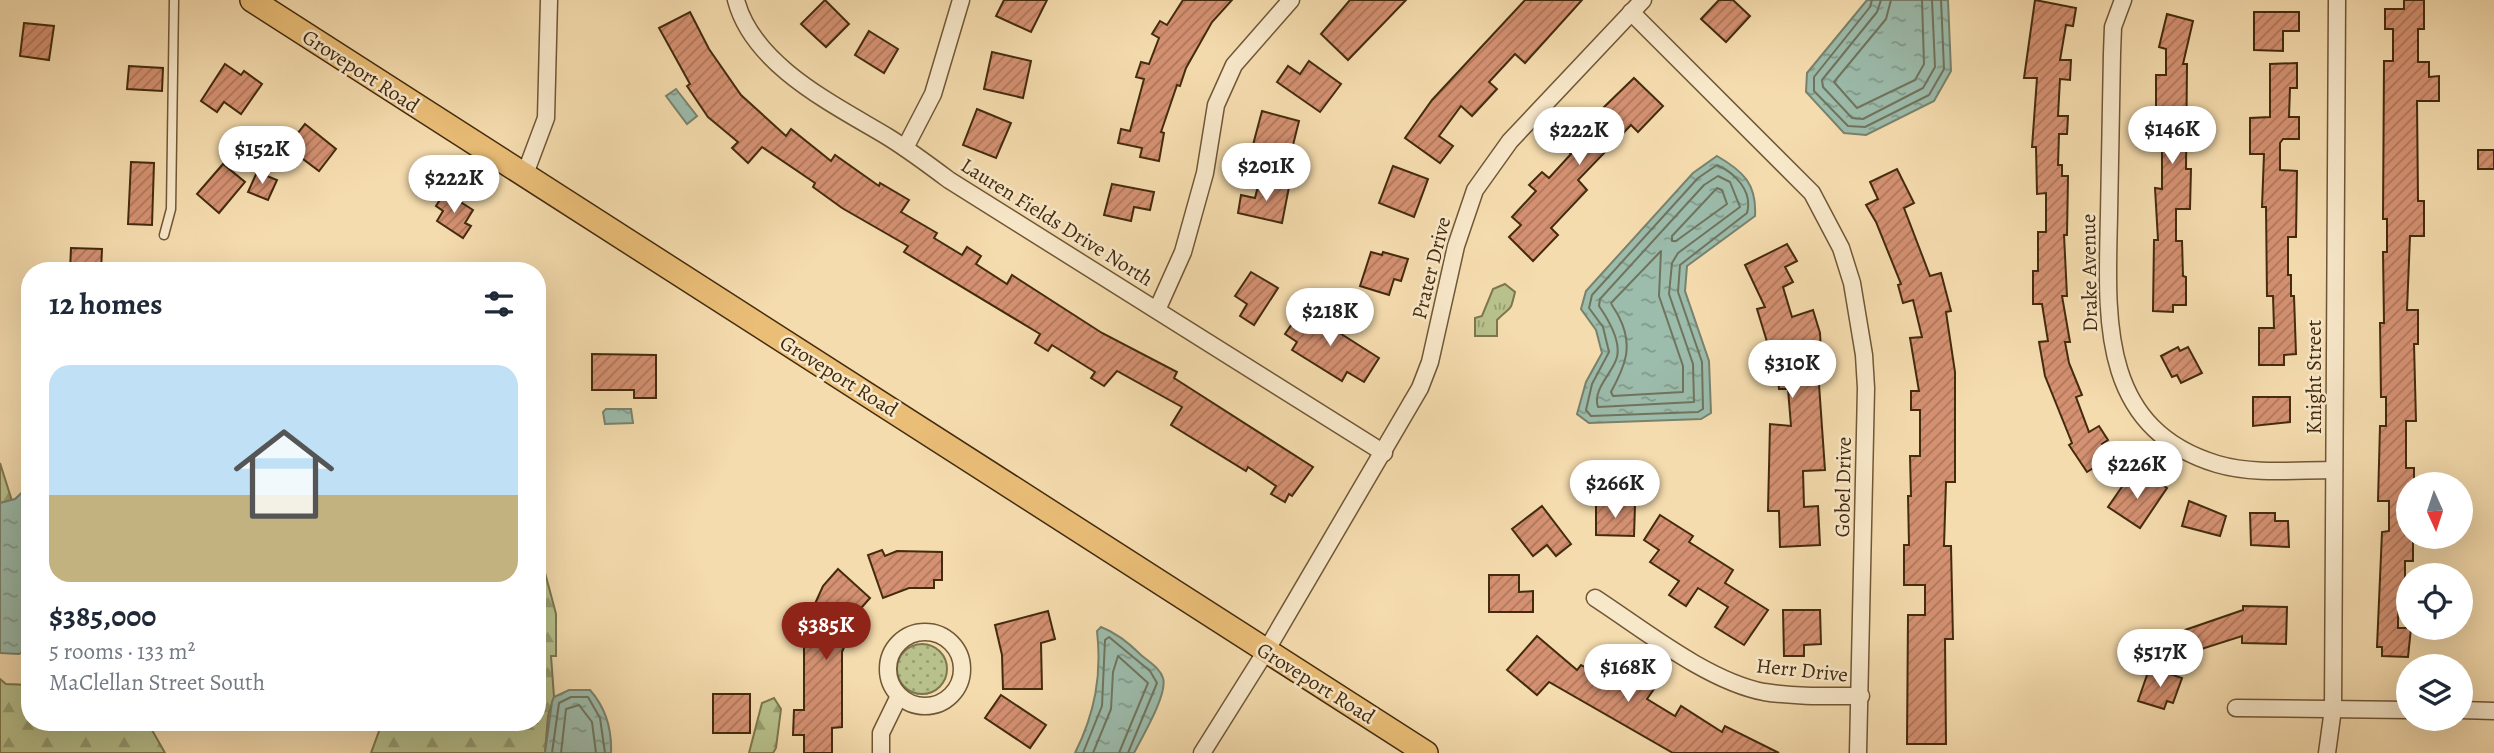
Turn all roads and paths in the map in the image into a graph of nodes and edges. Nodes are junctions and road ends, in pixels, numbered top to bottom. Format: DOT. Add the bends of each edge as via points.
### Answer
graph roads {
  1 [pos="174,0"];
  2 [pos="251,0"];
  3 [pos="548,0"];
  4 [pos="736,0"];
  5 [pos="961,0"];
  6 [pos="1291,0"];
  7 [pos="2123,0"];
  8 [pos="2337,0"];
  9 [pos="1637,6"];
  10 [pos="905,148"];
  11 [pos="526,174"];
  12 [pos="164,234"];
  13 [pos="1157,310"];
  14 [pos="1384,453"];
  15 [pos="2334,470"];
  16 [pos="1595,598"];
  17 [pos="1266,651"];
  18 [pos="899,696"];
  19 [pos="1861,696"];
  20 [pos="2236,708"];
  21 [pos="2333,709"];
  22 [pos="2396,710"];
  23 [pos="2473,710"];
  24 [pos="2494,711"];
  25 [pos="881,753"];
  26 [pos="1202,753"];
  27 [pos="1426,753"];
  28 [pos="1858,753"];
  29 [pos="2327,753"];
  1 -- 12 [label="lane" via="172,209"];
  2 -- 11 [label="main road, Groveport Road"];
  3 -- 11 [label="street" via="546,118"];
  4 -- 10 [label="street, Lauren Fields Drive North" via="772,60 802,87"];
  5 -- 10 [label="street" via="933,94"];
  6 -- 13 [label="street" via="1234,65 1216,105 1205,173 1183,252"];
  7 -- 15 [label="street, Drake Avenue" via="2113,27 2107,309 2113,358 2121,378 2149,422 2196,455 2240,468"];
  8 -- 15 [label="street, Knight Street"];
  9 -- 14 [label="street, Prater Drive" via="1510,141 1475,190 1453,257 1430,362 1407,416"];
  9 -- 19 [label="street, Gobel Drive" via="1812,194 1845,260 1860,318 1865,377"];
  10 -- 13 [label="street, Lauren Fields Drive North"];
  11 -- 17 [label="main road, Groveport Road"];
  13 -- 14 [label="street, Lauren Fields Drive North"];
  14 -- 17 [label="street, Prater Drive"];
  15 -- 21 [label="street, Knight Street"];
  16 -- 19 [label="street, Herr Drive" via="1729,680 1762,691"];
  17 -- 26 [label="street, Prater Drive"];
  17 -- 27 [label="main road, Groveport Road"];
  18 -- 18 [label="street" via="914,704 946,699 962,671 950,641 935,633 903,638 892,650 887,666"];
  18 -- 25 [label="street" via="881,733"];
  19 -- 28 [label="street, Gobel Drive"];
  20 -- 21 [label="street"];
  21 -- 22 [label="street"];
  21 -- 29 [label="street, Knight Street"];
  23 -- 24 [label="street"];
}
